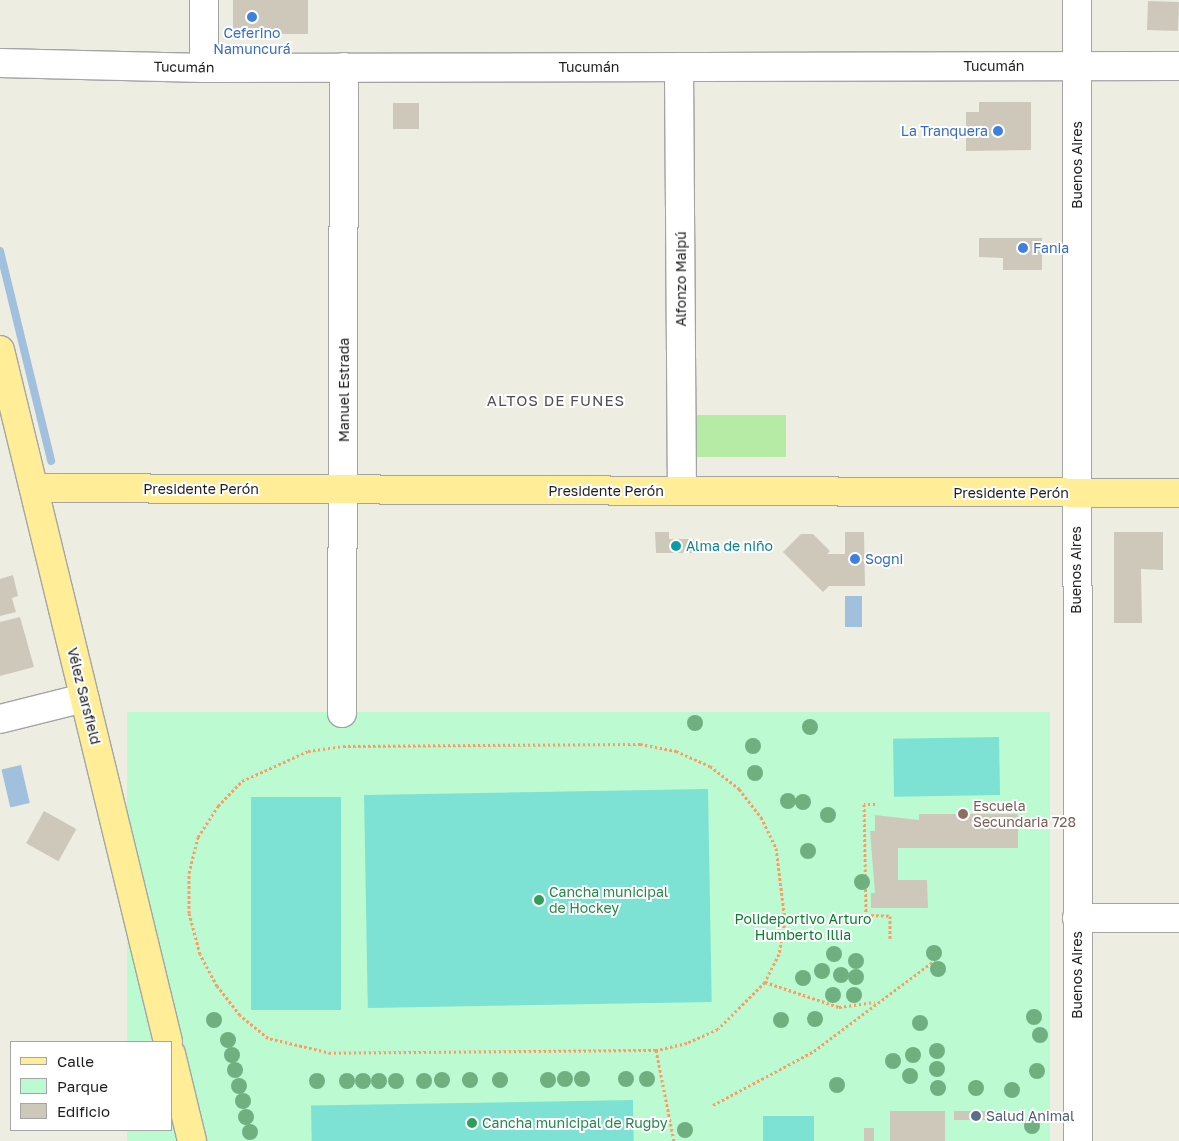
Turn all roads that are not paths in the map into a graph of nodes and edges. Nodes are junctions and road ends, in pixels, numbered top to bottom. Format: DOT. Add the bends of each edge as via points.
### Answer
graph roads {
  1 [pos="204,0"];
  2 [pos="1077,0"];
  3 [pos="0,63"];
  4 [pos="1077,66"];
  5 [pos="1179,66"];
  6 [pos="679,67"];
  7 [pos="204,68"];
  8 [pos="344,68"];
  9 [pos="0,350"];
  10 [pos="34,488"];
  11 [pos="344,489"];
  12 [pos="682,491"];
  13 [pos="1076,493"];
  14 [pos="1179,493"];
  15 [pos="84,698"];
  16 [pos="342,713"];
  17 [pos="0,719"];
  18 [pos="1077,918"];
  19 [pos="1179,918"];
  20 [pos="168,1041"];
  21 [pos="172,1058"];
  22 [pos="192,1141"];
  23 [pos="1078,1141"];
  1 -- 7 [label="street"];
  2 -- 4 [label="street, Buenos Aires"];
  3 -- 7 [label="street, Tucumán"];
  4 -- 5 [label="street, Tucumán"];
  4 -- 6 [label="street, Tucumán"];
  4 -- 13 [label="street, Buenos Aires"];
  6 -- 8 [label="street, Tucumán"];
  6 -- 12 [label="street, Alfonzo Maipú"];
  7 -- 8 [label="street, Tucumán"];
  8 -- 11 [label="street, Manuel Estrada"];
  9 -- 10 [label="main road, Vélez Sarsfield"];
  10 -- 11 [label="main road, Presidente Perón"];
  10 -- 15 [label="main road, Vélez Sarsfield"];
  11 -- 12 [label="main road, Presidente Perón"];
  11 -- 16 [label="street, Manuel Estrada"];
  12 -- 13 [label="main road, Presidente Perón"];
  13 -- 14 [label="main road, Presidente Perón"];
  13 -- 18 [label="street, Buenos Aires"];
  15 -- 17 [label="street"];
  15 -- 20 [label="main road, Vélez Sarsfield"];
  18 -- 19 [label="street"];
  18 -- 23 [label="street, Buenos Aires"];
  21 -- 22 [label="main road"];
}
